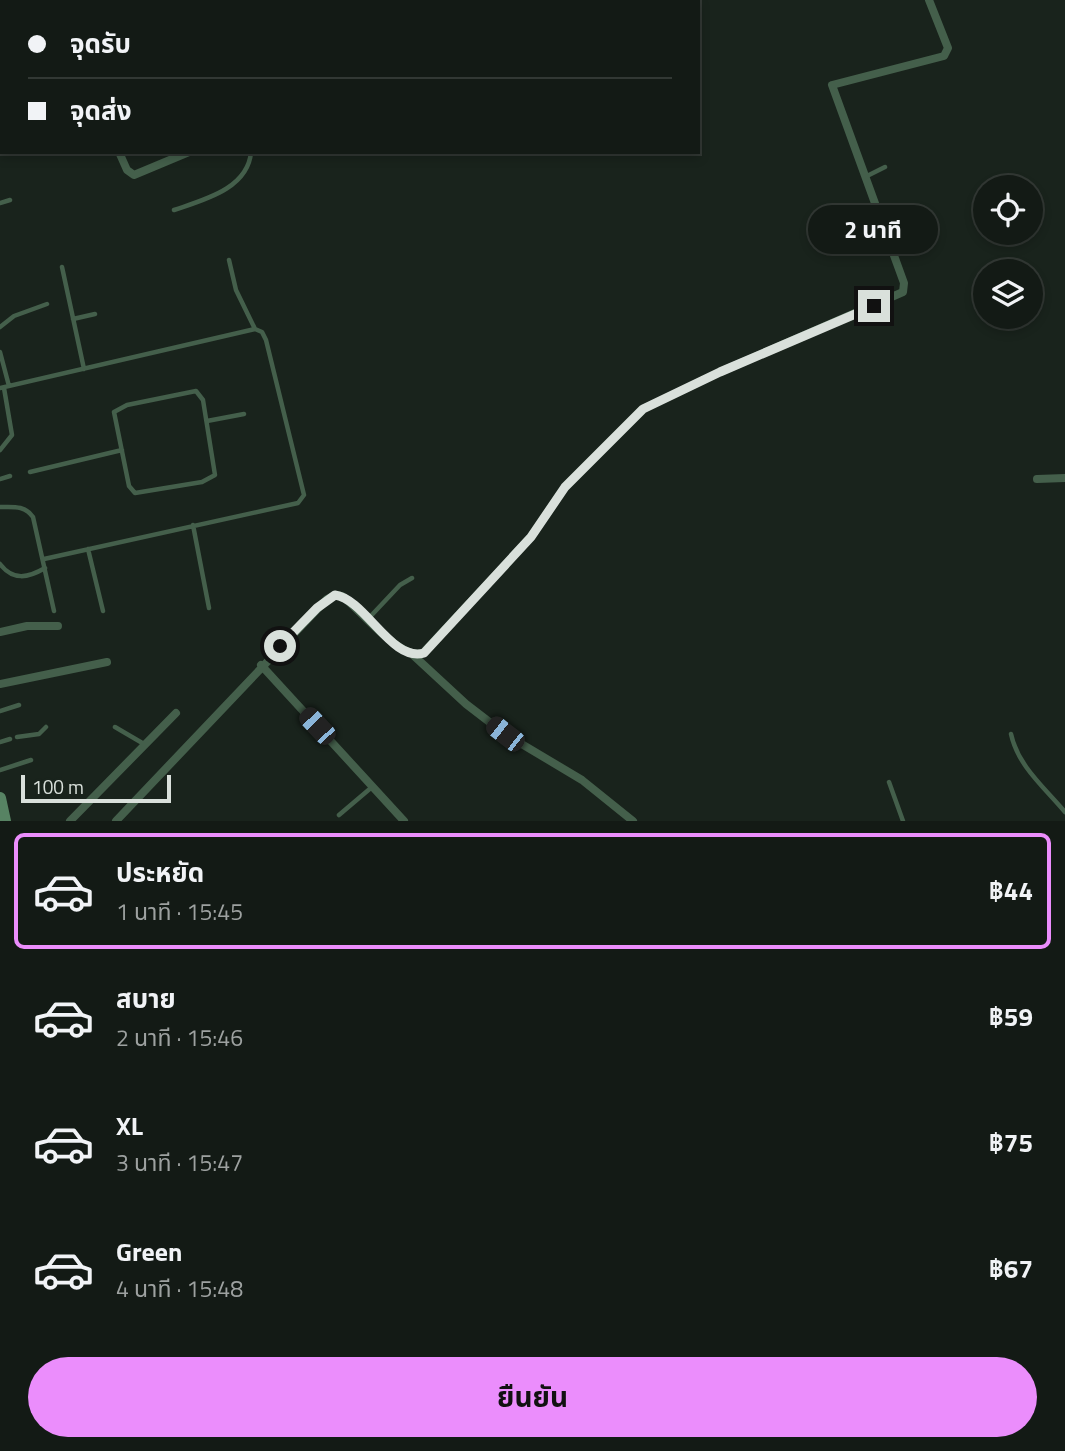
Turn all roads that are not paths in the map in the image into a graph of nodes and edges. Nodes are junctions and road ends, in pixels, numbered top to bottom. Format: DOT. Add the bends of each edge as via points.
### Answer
graph roads {
  1 [pos="929,0"];
  2 [pos="120,154"];
  3 [pos="184,154"];
  4 [pos="251,154"];
  5 [pos="885,167"];
  6 [pos="864,177"];
  7 [pos="10,200"];
  8 [pos="0,203"];
  9 [pos="174,211"];
  10 [pos="229,260"];
  11 [pos="62,267"];
  12 [pos="47,304"];
  13 [pos="95,314"];
  14 [pos="73,319"];
  15 [pos="0,327"];
  16 [pos="255,329"];
  17 [pos="0,352"];
  18 [pos="84,369"];
  19 [pos="4,387"];
  20 [pos="244,414"];
  21 [pos="207,421"];
  22 [pos="0,450"];
  23 [pos="122,450"];
  24 [pos="30,472"];
  25 [pos="10,476"];
  26 [pos="1065,478"];
  27 [pos="0,479"];
  28 [pos="1037,479"];
  29 [pos="0,507"];
  30 [pos="192,525"];
  31 [pos="88,549"];
  32 [pos="44,559"];
  33 [pos="0,565"];
  34 [pos="45,568"];
  35 [pos="412,578"];
  36 [pos="209,608"];
  37 [pos="54,611"];
  38 [pos="103,611"];
  39 [pos="368,619"];
  40 [pos="58,626"];
  41 [pos="0,632"];
  42 [pos="412,654"];
  43 [pos="107,662"];
  44 [pos="261,666"];
  45 [pos="0,684"];
  46 [pos="19,705"];
  47 [pos="0,711"];
  48 [pos="176,713"];
  49 [pos="46,727"];
  50 [pos="115,727"];
  51 [pos="1011,734"];
  52 [pos="17,737"];
  53 [pos="10,739"];
  54 [pos="0,742"];
  55 [pos="144,744"];
  56 [pos="31,760"];
  57 [pos="0,770"];
  58 [pos="889,782"];
  59 [pos="372,786"];
  60 [pos="0,798"];
  61 [pos="1065,812"];
  62 [pos="339,815"];
  63 [pos="5,821"];
  64 [pos="70,821"];
  65 [pos="116,821"];
  66 [pos="404,821"];
  67 [pos="633,821"];
  68 [pos="903,821"];
  1 -- 6 [label="street" via="946,40 944,56 832,85"];
  2 -- 3 [label="street" via="134,174"];
  4 -- 9 [label="lane" via="249,164 228,188"];
  5 -- 6 [label="lane"];
  6 -- 42 [label="street" via="904,283 903,292 643,409 565,487 531,537 435,643 424,653"];
  7 -- 8 [label="lane"];
  10 -- 16 [label="lane" via="236,290"];
  11 -- 14 [label="lane"];
  12 -- 15 [label="lane" via="14,316"];
  13 -- 14 [label="lane"];
  14 -- 18 [label="lane"];
  16 -- 18 [label="lane"];
  16 -- 30 [label="lane" via="265,336 303,495 294,505"];
  17 -- 19 [label="lane"];
  18 -- 19 [label="lane"];
  19 -- 22 [label="lane" via="12,436"];
  20 -- 21 [label="lane"];
  21 -- 23 [label="lane" via="201,394 196,391 118,408 114,412"];
  21 -- 23 [label="lane" via="216,470 211,479 135,493"];
  23 -- 24 [label="lane"];
  25 -- 27 [label="lane"];
  26 -- 28 [label="street"];
  29 -- 32 [label="lane" via="17,506 30,512"];
  30 -- 31 [label="lane"];
  30 -- 36 [label="lane"];
  31 -- 32 [label="lane"];
  31 -- 38 [label="lane"];
  32 -- 34 [label="lane"];
  33 -- 34 [label="lane" via="21,577"];
  34 -- 37 [label="lane"];
  35 -- 39 [label="lane"];
  39 -- 42 [label="street"];
  39 -- 44 [label="street" via="335,595"];
  40 -- 41 [label="street"];
  42 -- 67 [label="street" via="505,734 582,780"];
  43 -- 45 [label="street"];
  44 -- 59 [label="street"];
  44 -- 65 [label="street"];
  46 -- 47 [label="lane"];
  48 -- 55 [label="street"];
  49 -- 52 [label="lane" via="39,734"];
  50 -- 55 [label="lane"];
  51 -- 61 [label="lane" via="1014,751 1027,770"];
  53 -- 54 [label="lane"];
  55 -- 64 [label="street"];
  56 -- 57 [label="lane"];
  58 -- 68 [label="lane"];
  59 -- 62 [label="lane"];
  59 -- 66 [label="street"];
  60 -- 63 [label="main road"];
}
